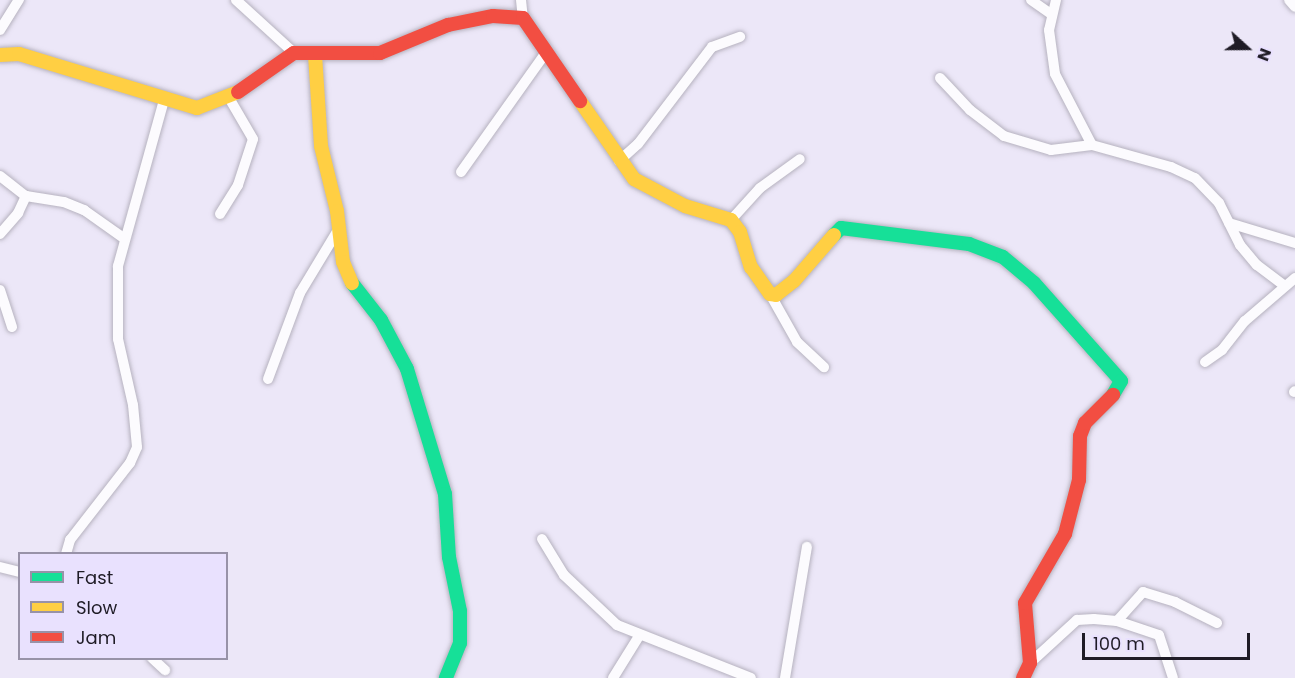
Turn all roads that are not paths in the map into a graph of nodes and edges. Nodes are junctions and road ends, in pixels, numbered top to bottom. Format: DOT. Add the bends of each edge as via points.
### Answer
graph roads {
  1 [pos="19,0"];
  2 [pos="236,0"];
  3 [pos="521,0"];
  4 [pos="1031,0"];
  5 [pos="1056,0"];
  6 [pos="1289,0"];
  7 [pos="1295,7"];
  8 [pos="1051,14"];
  9 [pos="523,18"];
  10 [pos="0,30"];
  11 [pos="740,37"];
  12 [pos="547,51"];
  13 [pos="294,53"];
  14 [pos="0,55"];
  15 [pos="315,55"];
  16 [pos="940,78"];
  17 [pos="229,98"];
  18 [pos="164,100"];
  19 [pos="1092,145"];
  20 [pos="800,159"];
  21 [pos="619,160"];
  22 [pos="461,172"];
  23 [pos="0,176"];
  24 [pos="26,196"];
  25 [pos="220,214"];
  26 [pos="731,220"];
  27 [pos="1229,223"];
  28 [pos="338,230"];
  29 [pos="0,234"];
  30 [pos="125,239"];
  31 [pos="1295,243"];
  32 [pos="1291,282"];
  33 [pos="0,290"];
  34 [pos="770,294"];
  35 [pos="12,327"];
  36 [pos="1205,362"];
  37 [pos="824,368"];
  38 [pos="268,379"];
  39 [pos="542,539"];
  40 [pos="807,547"];
  41 [pos="67,552"];
  42 [pos="0,567"];
  43 [pos="18,572"];
  44 [pos="1117,621"];
  45 [pos="1218,623"];
  46 [pos="639,636"];
  47 [pos="154,660"];
  48 [pos="1030,663"];
  49 [pos="165,670"];
  50 [pos="446,678"];
  51 [pos="612,678"];
  52 [pos="751,678"];
  53 [pos="785,678"];
  54 [pos="1023,678"];
  55 [pos="1173,678"];
  1 -- 10 [label="street"];
  2 -- 13 [label="street"];
  3 -- 9 [label="street"];
  4 -- 8 [label="street"];
  5 -- 8 [label="street"];
  6 -- 7 [label="street"];
  8 -- 19 [label="street" via="1055,74"];
  9 -- 12 [label="street"];
  9 -- 15 [label="street" via="493,16 448,25 380,53"];
  11 -- 21 [label="street" via="712,47 638,144"];
  12 -- 21 [label="street"];
  12 -- 22 [label="street"];
  13 -- 15 [label="street"];
  13 -- 17 [label="street"];
  14 -- 18 [label="street" via="19,54"];
  15 -- 28 [label="street" via="321,146"];
  16 -- 19 [label="street" via="970,110 1004,136 1051,150"];
  17 -- 18 [label="street" via="197,108"];
  17 -- 25 [label="street" via="241,113 252,139 238,185"];
  18 -- 30 [label="street" via="147,172"];
  19 -- 27 [label="street" via="1171,167 1195,178 1219,203"];
  20 -- 26 [label="street" via="760,188"];
  21 -- 26 [label="street" via="634,179 663,196"];
  23 -- 24 [label="street"];
  24 -- 29 [label="street"];
  24 -- 30 [label="street" via="84,210"];
  26 -- 34 [label="street" via="740,232 751,267"];
  27 -- 31 [label="street"];
  27 -- 32 [label="street" via="1257,265"];
  28 -- 38 [label="street" via="300,293"];
  28 -- 50 [label="street" via="348,278 381,320 407,369 445,494 449,557 460,611 460,643"];
  30 -- 41 [label="street" via="118,266 118,339 133,405 137,447 130,463 70,540"];
  32 -- 36 [label="street"];
  33 -- 35 [label="street"];
  34 -- 37 [label="street" via="790,333"];
  34 -- 48 [label="street" via="776,295 794,281 841,228 969,244 1017,267 1112,366 1121,385 1085,423 1080,436 1079,480 1065,534 1025,603"];
  39 -- 46 [label="street" via="546,550 585,598 617,626"];
  40 -- 53 [label="street"];
  42 -- 43 [label="street"];
  44 -- 45 [label="street" via="1143,592"];
  44 -- 48 [label="street" via="1077,620"];
  44 -- 55 [label="street" via="1159,635"];
  46 -- 51 [label="street"];
  46 -- 52 [label="street"];
  47 -- 49 [label="street"];
  48 -- 54 [label="street"];
}
